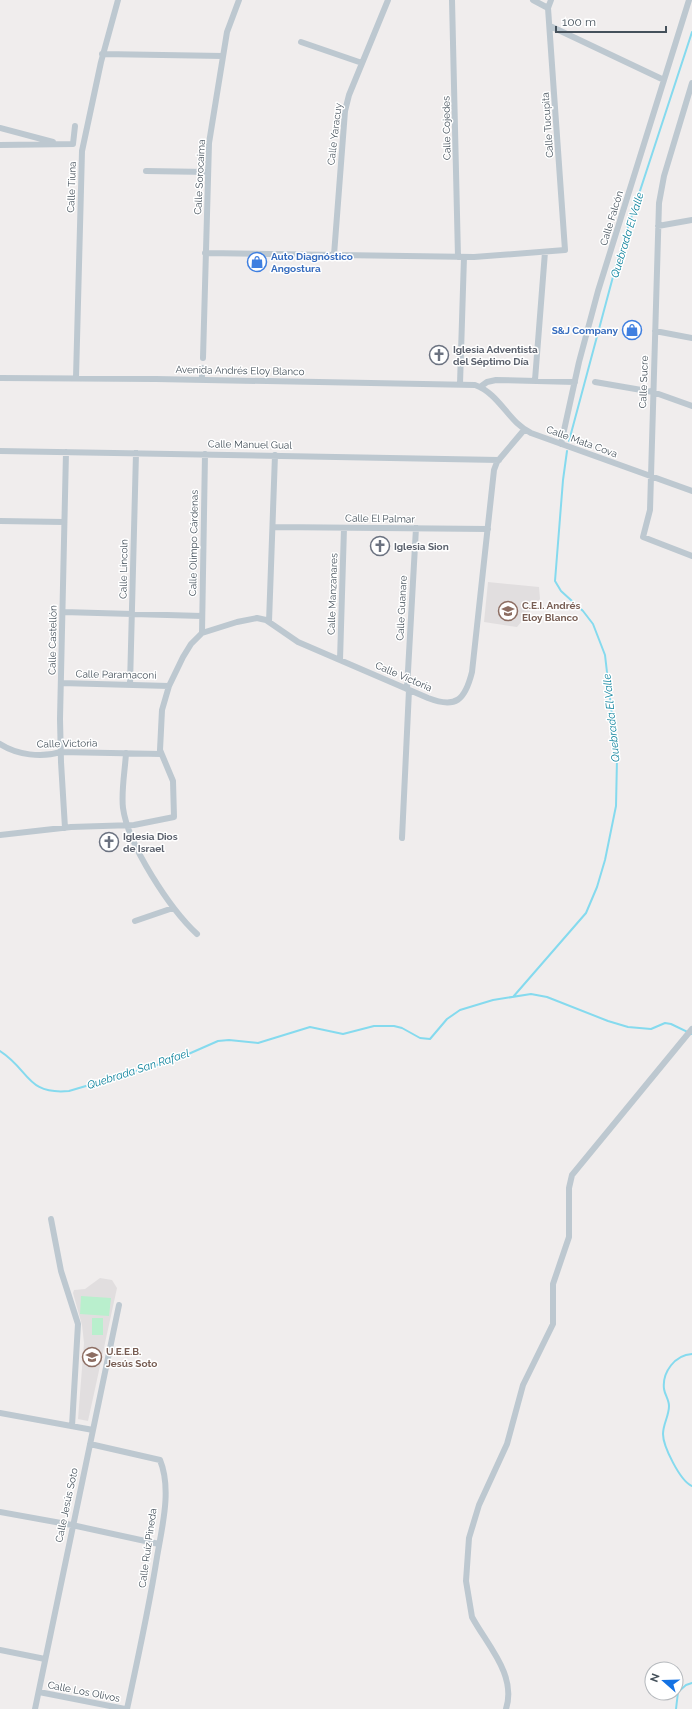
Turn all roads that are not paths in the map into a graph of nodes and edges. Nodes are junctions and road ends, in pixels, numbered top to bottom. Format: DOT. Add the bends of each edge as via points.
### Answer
graph roads {
  1 [pos="118,0"];
  2 [pos="239,0"];
  3 [pos="388,0"];
  4 [pos="452,0"];
  5 [pos="533,0"];
  6 [pos="551,0"];
  7 [pos="689,0"];
  8 [pos="548,8"];
  9 [pos="550,26"];
  10 [pos="301,42"];
  11 [pos="102,54"];
  12 [pos="223,56"];
  13 [pos="362,63"];
  14 [pos="664,80"];
  15 [pos="692,83"];
  16 [pos="75,126"];
  17 [pos="0,128"];
  18 [pos="61,144"];
  19 [pos="0,145"];
  20 [pos="146,171"];
  21 [pos="208,172"];
  22 [pos="692,220"];
  23 [pos="658,226"];
  24 [pos="545,252"];
  25 [pos="206,254"];
  26 [pos="334,255"];
  27 [pos="461,257"];
  28 [pos="655,331"];
  29 [pos="692,338"];
  30 [pos="202,358"];
  31 [pos="202,368"];
  32 [pos="0,378"];
  33 [pos="76,378"];
  34 [pos="202,380"];
  35 [pos="535,380"];
  36 [pos="575,382"];
  37 [pos="595,382"];
  38 [pos="460,384"];
  39 [pos="480,387"];
  40 [pos="653,392"];
  41 [pos="692,406"];
  42 [pos="524,430"];
  43 [pos="561,444"];
  44 [pos="0,451"];
  45 [pos="66,452"];
  46 [pos="136,453"];
  47 [pos="205,454"];
  48 [pos="275,455"];
  49 [pos="499,460"];
  50 [pos="650,476"];
  51 [pos="692,491"];
  52 [pos="0,521"];
  53 [pos="64,522"];
  54 [pos="273,527"];
  55 [pos="344,528"];
  56 [pos="416,528"];
  57 [pos="488,529"];
  58 [pos="692,556"];
  59 [pos="63,612"];
  60 [pos="132,614"];
  61 [pos="202,616"];
  62 [pos="269,622"];
  63 [pos="202,633"];
  64 [pos="340,660"];
  65 [pos="61,683"];
  66 [pos="130,685"];
  67 [pos="169,686"];
  68 [pos="408,689"];
  69 [pos="0,744"];
  70 [pos="60,752"];
  71 [pos="126,753"];
  72 [pos="161,754"];
  73 [pos="128,825"];
  74 [pos="65,828"];
  75 [pos="0,835"];
  76 [pos="402,838"];
  77 [pos="173,908"];
  78 [pos="135,921"];
  79 [pos="197,934"];
  80 [pos="692,1029"];
  81 [pos="51,1218"];
  82 [pos="119,1305"];
  83 [pos="0,1413"];
  84 [pos="72,1426"];
  85 [pos="93,1430"];
  86 [pos="90,1444"];
  87 [pos="0,1512"];
  88 [pos="72,1525"];
  89 [pos="159,1544"];
  90 [pos="0,1650"];
  91 [pos="45,1659"];
  92 [pos="39,1692"];
  93 [pos="35,1709"];
  94 [pos="126,1709"];
  95 [pos="506,1709"];
  1 -- 11 [label="street, Calle Tiuna"];
  2 -- 12 [label="street, Calle Sorocaima" via="229,27"];
  3 -- 13 [label="street, Calle Yaracuy"];
  4 -- 27 [label="street, Calle Cojedes"];
  5 -- 8 [label="street"];
  6 -- 8 [label="street, Calle Tucupita"];
  7 -- 14 [label="street, Calle Falcón"];
  8 -- 9 [label="street, Calle Tucupita"];
  9 -- 14 [label="street"];
  9 -- 24 [label="street, Calle Tucupita" via="565,250"];
  10 -- 13 [label="street"];
  11 -- 12 [label="street"];
  11 -- 33 [label="street, Calle Tiuna" via="82,151"];
  12 -- 21 [label="street, Calle Sorocaima"];
  13 -- 26 [label="street, Calle Yaracuy" via="345,111"];
  14 -- 36 [label="street, Calle Falcón" via="598,291"];
  15 -- 23 [label="street, Calle Sucre" via="664,176"];
  16 -- 18 [label="street" via="73,144"];
  17 -- 18 [label="street"];
  18 -- 19 [label="street"];
  20 -- 21 [label="street"];
  21 -- 25 [label="street, Calle Sorocaima"];
  22 -- 23 [label="street"];
  23 -- 28 [label="street, Calle Sucre"];
  24 -- 27 [label="street"];
  24 -- 35 [label="street"];
  25 -- 26 [label="street"];
  25 -- 30 [label="street, Calle Sorocaima"];
  26 -- 27 [label="street"];
  27 -- 38 [label="street, Calle Cojedes"];
  28 -- 29 [label="street"];
  28 -- 40 [label="street, Calle Sucre"];
  31 -- 34 [label="street"];
  32 -- 33 [label="street, Avenida Andrés Eloy Blanco"];
  33 -- 34 [label="street, Avenida Andrés Eloy Blanco"];
  34 -- 38 [label="street, Avenida Andrés Eloy Blanco"];
  35 -- 36 [label="street"];
  35 -- 39 [label="street" via="492,381"];
  36 -- 43 [label="street, Calle Falcón"];
  37 -- 40 [label="street"];
  38 -- 39 [label="street, Avenida Andrés Eloy Blanco"];
  39 -- 42 [label="street, Calle Mata Cova"];
  40 -- 41 [label="street"];
  40 -- 50 [label="street, Calle Sucre"];
  42 -- 43 [label="street, Calle Mata Cova"];
  42 -- 49 [label="street, Calle Victoria"];
  43 -- 50 [label="street, Calle Mata Cova"];
  44 -- 45 [label="street, Calle Manuel Gual"];
  45 -- 46 [label="street, Calle Manuel Gual"];
  45 -- 53 [label="street, Calle Castellón"];
  46 -- 47 [label="street, Calle Manuel Gual"];
  46 -- 60 [label="street, Calle Lincoln"];
  47 -- 48 [label="street, Calle Manuel Gual"];
  47 -- 61 [label="street, Calle Olimpo Cárdenas"];
  48 -- 49 [label="street, Calle Manuel Gual"];
  48 -- 54 [label="street"];
  49 -- 57 [label="street, Calle Victoria" via="494,470"];
  50 -- 51 [label="street, Calle Mata Cova"];
  50 -- 58 [label="street, Calle Sucre" via="650,510 643,537"];
  52 -- 53 [label="street"];
  53 -- 59 [label="street, Calle Castellón"];
  54 -- 55 [label="street, Calle El Palmar"];
  54 -- 62 [label="street"];
  55 -- 56 [label="street, Calle El Palmar"];
  55 -- 64 [label="street, Calle Manzanares"];
  56 -- 57 [label="street, Calle El Palmar"];
  56 -- 68 [label="street, Calle Guanare"];
  57 -- 68 [label="street, Calle Victoria" via="474,659 466,690 458,700 450,703 436,701"];
  59 -- 60 [label="street"];
  59 -- 65 [label="street, Calle Castellón"];
  60 -- 61 [label="street"];
  60 -- 66 [label="street, Calle Lincoln"];
  61 -- 63 [label="street, Calle Olimpo Cárdenas"];
  62 -- 63 [label="street, Calle Victoria" via="253,619"];
  62 -- 64 [label="street, Calle Victoria" via="288,636"];
  63 -- 67 [label="street, Calle Victoria" via="191,644"];
  64 -- 68 [label="street, Calle Victoria"];
  65 -- 66 [label="street, Calle Paramaconi"];
  65 -- 70 [label="street, Calle Castellón"];
  66 -- 67 [label="street, Calle Paramaconi"];
  67 -- 72 [label="street, Calle Victoria" via="162,710"];
  68 -- 76 [label="street, Calle Guanare"];
  69 -- 70 [label="street, Calle Victoria" via="25,753 50,755"];
  70 -- 71 [label="street, Calle Victoria"];
  70 -- 74 [label="street, Calle Castellón"];
  71 -- 72 [label="street, Calle Victoria"];
  71 -- 73 [label="street" via="123,807"];
  72 -- 73 [label="street, Calle Victoria" via="173,781 174,817"];
  73 -- 74 [label="street"];
  73 -- 77 [label="street" via="145,862"];
  74 -- 75 [label="street"];
  77 -- 78 [label="street"];
  77 -- 79 [label="street"];
  80 -- 95 [label="street" via="572,1175 569,1188 569,1237 553,1284 553,1324 523,1385 507,1444 471,1527 466,1566 470,1609 507,1679 509,1696"];
  81 -- 84 [label="street" via="61,1271 78,1324"];
  82 -- 85 [label="street, Calle Jesús Soto"];
  83 -- 84 [label="street"];
  84 -- 85 [label="street"];
  85 -- 86 [label="street, Calle Jesús Soto"];
  86 -- 88 [label="street, Calle Jesús Soto"];
  86 -- 89 [label="street, Calle Ruíz Pineda" via="160,1460 165,1482"];
  87 -- 88 [label="street"];
  88 -- 89 [label="street"];
  88 -- 91 [label="street, Calle Jesús Soto"];
  89 -- 94 [label="street, Calle Ruíz Pineda"];
  90 -- 91 [label="street"];
  91 -- 92 [label="street, Calle Jesús Soto"];
  92 -- 93 [label="street, Calle Jesús Soto"];
  92 -- 94 [label="street, Calle Los Olivos"];
}
